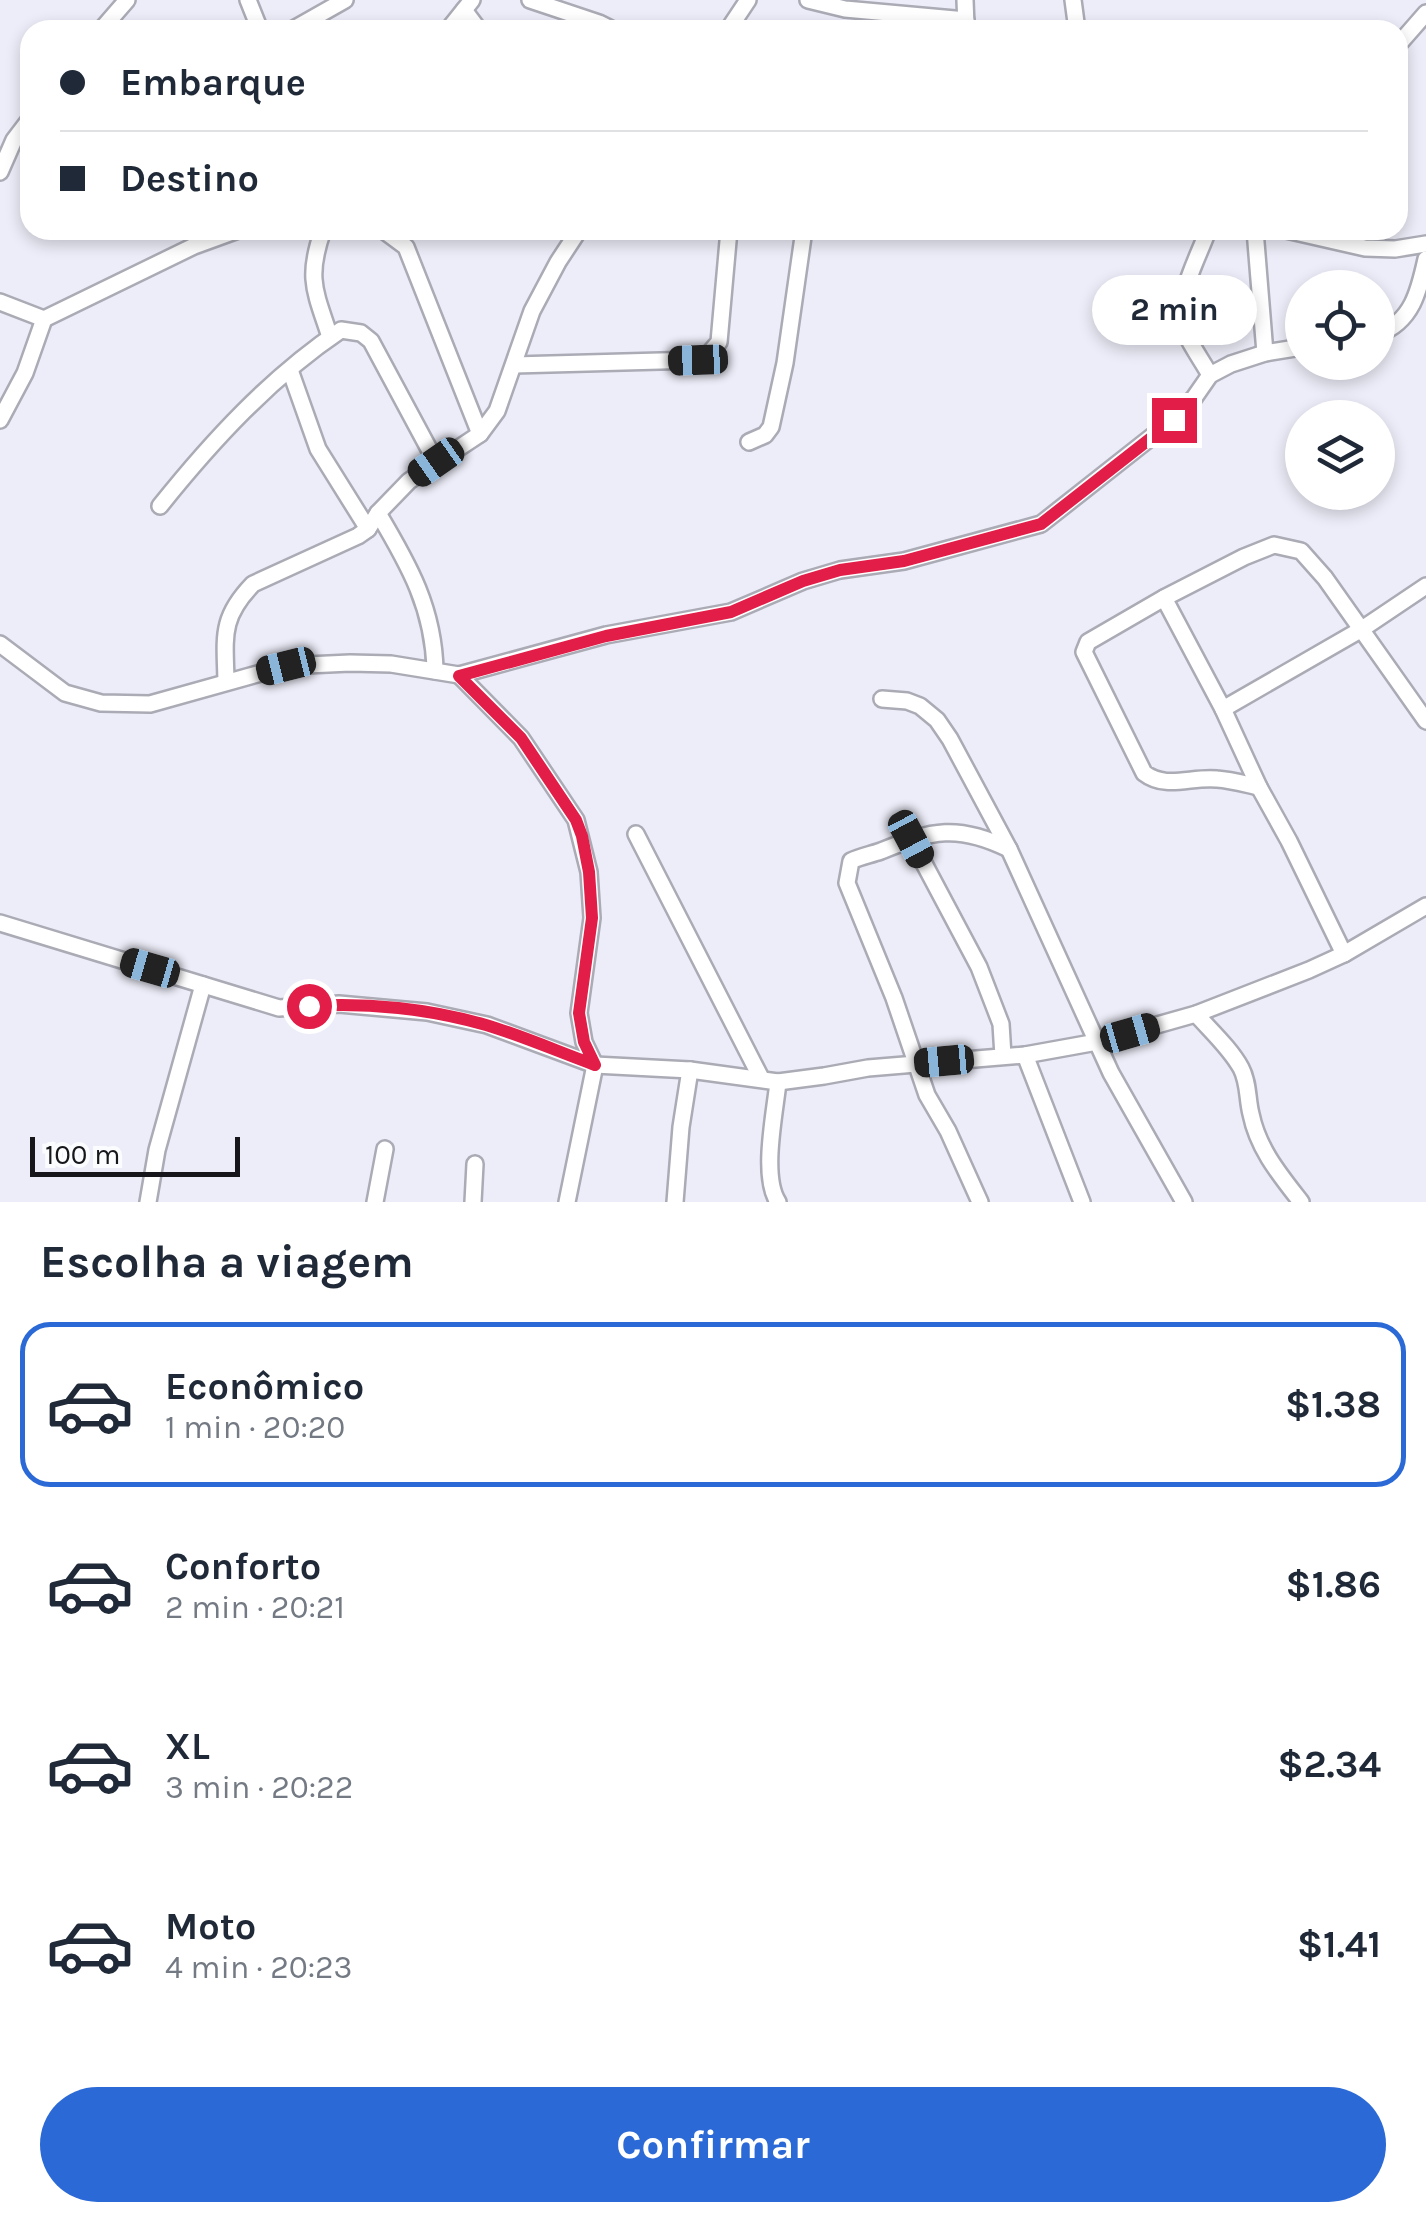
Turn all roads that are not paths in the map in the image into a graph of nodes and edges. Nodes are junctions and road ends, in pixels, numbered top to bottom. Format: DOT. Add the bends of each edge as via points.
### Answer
graph roads {
  1 [pos="127,0"];
  2 [pos="345,0"];
  3 [pos="530,0"];
  4 [pos="808,0"];
  5 [pos="1425,15"];
  6 [pos="110,20"];
  7 [pos="310,20"];
  8 [pos="594,20"];
  9 [pos="928,20"];
  10 [pos="1408,35"];
  11 [pos="20,132"];
  12 [pos="0,172"];
  13 [pos="210,240"];
  14 [pos="319,240"];
  15 [pos="396,240"];
  16 [pos="572,240"];
  17 [pos="728,240"];
  18 [pos="803,240"];
  19 [pos="1204,240"];
  20 [pos="1256,240"];
  21 [pos="1329,240"];
  22 [pos="1426,244"];
  23 [pos="1426,259"];
  24 [pos="0,302"];
  25 [pos="44,318"];
  26 [pos="1395,324"];
  27 [pos="330,338"];
  28 [pos="1285,350"];
  29 [pos="1265,353"];
  30 [pos="514,365"];
  31 [pos="290,370"];
  32 [pos="1210,374"];
  33 [pos="0,420"];
  34 [pos="480,434"];
  35 [pos="749,442"];
  36 [pos="436,462"];
  37 [pos="160,506"];
  38 [pos="378,513"];
  39 [pos="368,528"];
  40 [pos="1426,586"];
  41 [pos="1164,598"];
  42 [pos="1362,629"];
  43 [pos="0,644"];
  44 [pos="435,671"];
  45 [pos="459,676"];
  46 [pos="226,682"];
  47 [pos="882,699"];
  48 [pos="1223,710"];
  49 [pos="1423,711"];
  50 [pos="1259,788"];
  51 [pos="636,834"];
  52 [pos="911,839"];
  53 [pos="1009,849"];
  54 [pos="1423,914"];
  55 [pos="0,923"];
  56 [pos="1344,954"];
  57 [pos="203,985"];
  58 [pos="1196,1014"];
  59 [pos="1098,1042"];
  60 [pos="1026,1055"];
  61 [pos="1003,1056"];
  62 [pos="915,1064"];
  63 [pos="595,1065"];
  64 [pos="690,1070"];
  65 [pos="761,1078"];
  66 [pos="778,1082"];
  67 [pos="386,1148"];
  68 [pos="475,1164"];
  69 [pos="148,1202"];
  70 [pos="375,1202"];
  71 [pos="473,1202"];
  72 [pos="567,1202"];
  73 [pos="675,1202"];
  74 [pos="778,1202"];
  75 [pos="980,1202"];
  76 [pos="1082,1202"];
  77 [pos="1184,1202"];
  78 [pos="1301,1202"];
  1 -- 6 [label="street"];
  2 -- 7 [label="street"];
  3 -- 8 [label="street"];
  4 -- 9 [label="street"];
  5 -- 10 [label="street"];
  11 -- 12 [label="street"];
  13 -- 25 [label="street"];
  14 -- 27 [label="street" via="314,289"];
  15 -- 34 [label="street" via="406,247"];
  16 -- 30 [label="street" via="532,311"];
  17 -- 30 [label="street" via="719,342 708,356"];
  18 -- 35 [label="street" via="771,427"];
  19 -- 32 [label="street" via="1181,312"];
  20 -- 29 [label="street"];
  21 -- 22 [label="street" via="1364,248"];
  23 -- 26 [label="street" via="1419,293"];
  24 -- 25 [label="street"];
  25 -- 33 [label="street"];
  27 -- 31 [label="street"];
  27 -- 36 [label="street" via="351,330 371,341"];
  28 -- 29 [label="street"];
  29 -- 32 [label="street"];
  30 -- 34 [label="street" via="497,411"];
  31 -- 37 [label="street" via="224,430"];
  31 -- 39 [label="street" via="318,449"];
  32 -- 45 [label="street" via="1174,420 1041,524 822,575 731,612 606,636"];
  34 -- 36 [label="street"];
  36 -- 38 [label="street"];
  38 -- 39 [label="street"];
  38 -- 44 [label="street" via="430,618"];
  39 -- 46 [label="street" via="268,575 241,596 224,632"];
  40 -- 42 [label="street"];
  41 -- 42 [label="street" via="1274,545 1301,551"];
  41 -- 48 [label="street"];
  41 -- 50 [label="street" via="1084,647 1135,756 1152,779 1212,778"];
  42 -- 48 [label="street"];
  42 -- 49 [label="street"];
  43 -- 46 [label="street" via="65,693 101,702 150,704"];
  44 -- 45 [label="street"];
  44 -- 46 [label="street" via="316,664"];
  45 -- 63 [label="street" via="521,738 582,836 592,918 579,1013"];
  47 -- 53 [label="street" via="907,701 937,720"];
  48 -- 50 [label="street"];
  50 -- 56 [label="street"];
  51 -- 65 [label="street"];
  52 -- 53 [label="street" via="964,832"];
  52 -- 61 [label="street" via="986,983 1001,1024"];
  52 -- 62 [label="street" via="851,861 847,882"];
  53 -- 59 [label="street"];
  54 -- 56 [label="street"];
  55 -- 57 [label="street"];
  56 -- 58 [label="street"];
  57 -- 63 [label="street" via="280,1008 339,1004 427,1012 486,1025"];
  57 -- 69 [label="street"];
  58 -- 59 [label="street"];
  58 -- 78 [label="street" via="1241,1068 1267,1159"];
  59 -- 60 [label="street"];
  59 -- 77 [label="street"];
  60 -- 61 [label="street"];
  60 -- 76 [label="street"];
  61 -- 62 [label="street"];
  62 -- 66 [label="street"];
  62 -- 75 [label="street"];
  63 -- 64 [label="street"];
  63 -- 72 [label="street"];
  64 -- 65 [label="street"];
  64 -- 73 [label="street"];
  65 -- 66 [label="street"];
  66 -- 74 [label="street" via="770,1178"];
  67 -- 70 [label="street"];
  68 -- 71 [label="street"];
}
